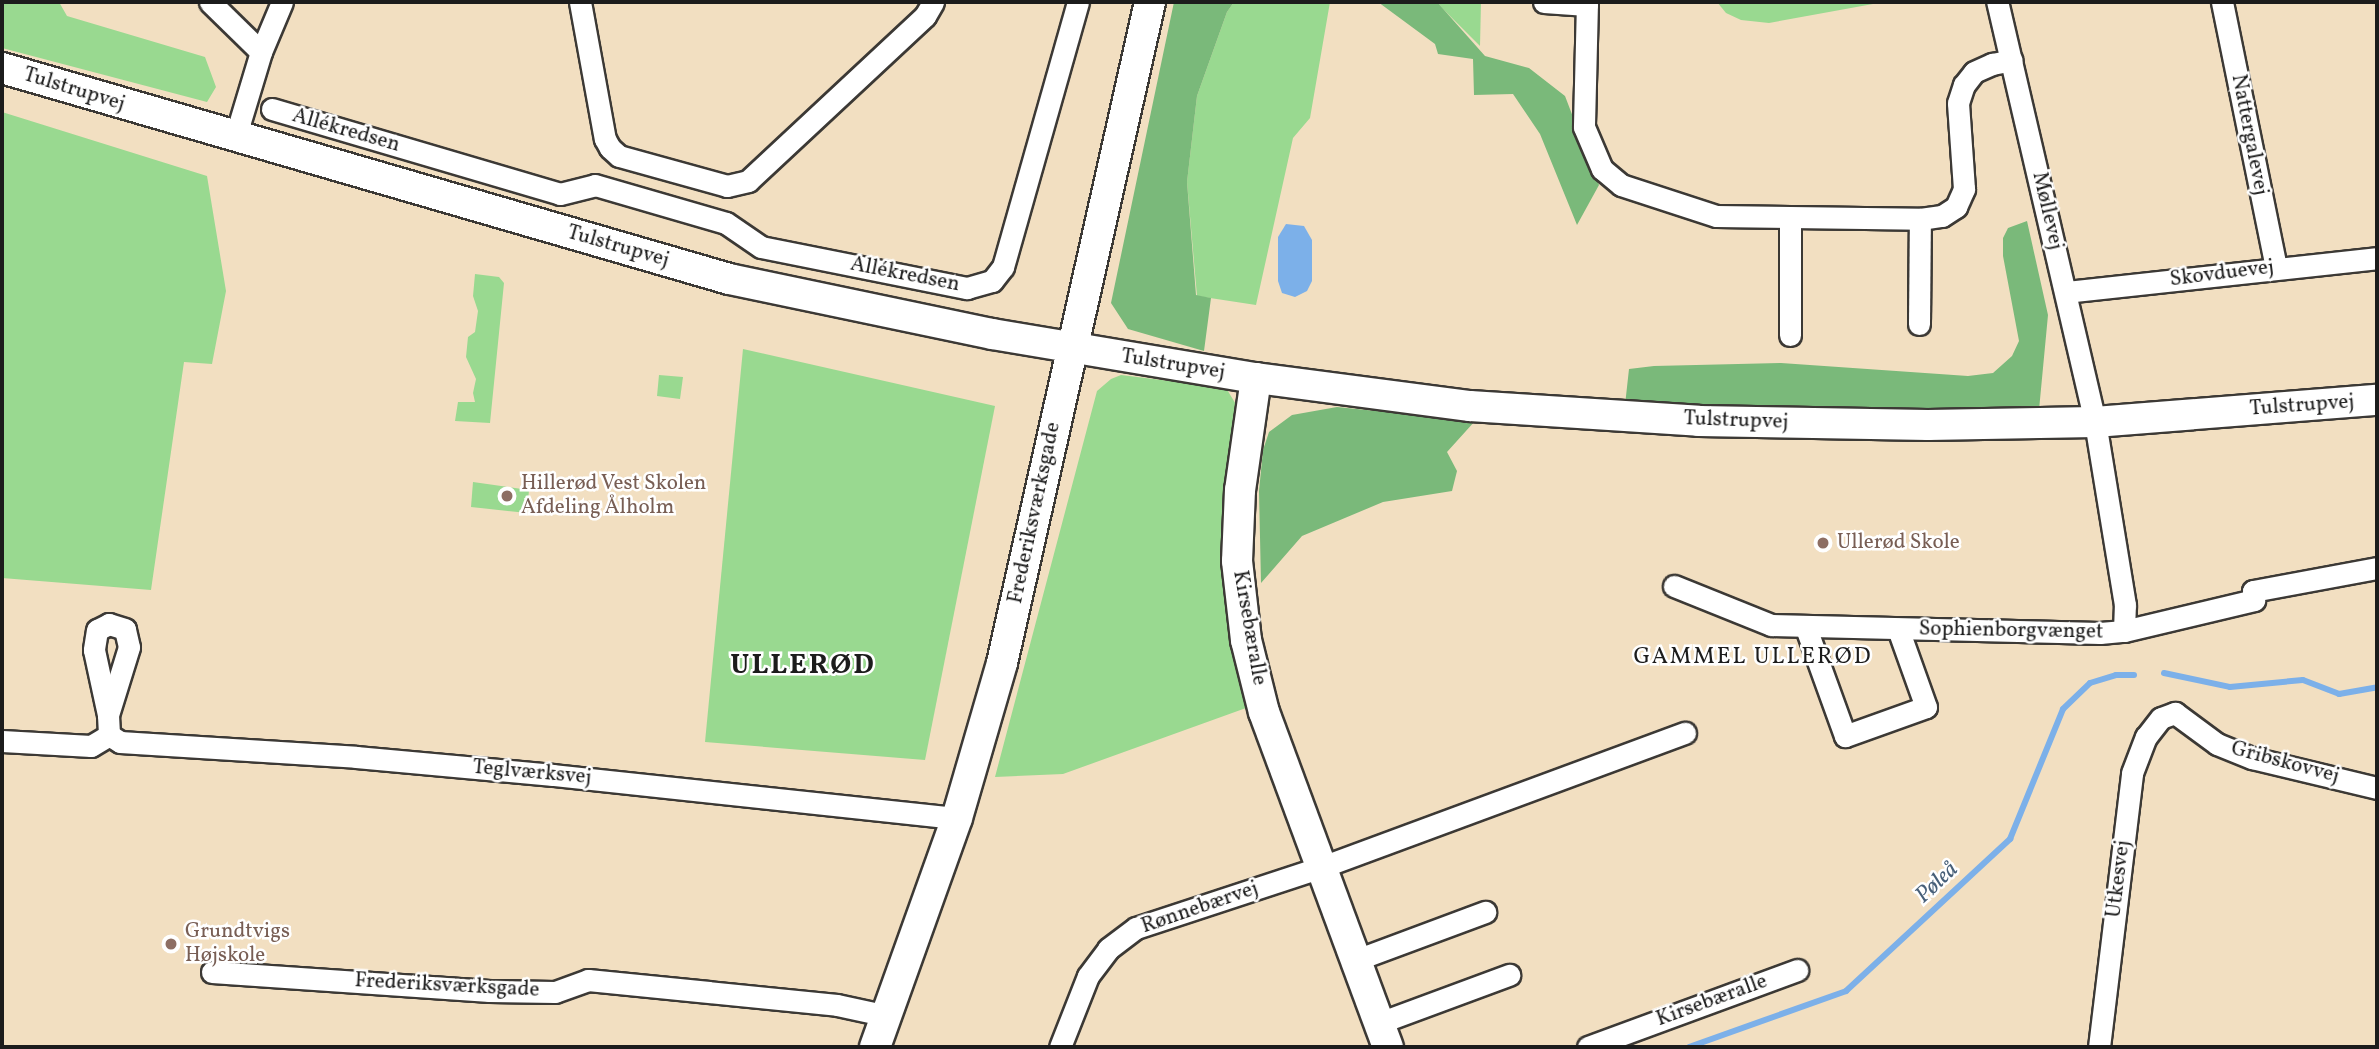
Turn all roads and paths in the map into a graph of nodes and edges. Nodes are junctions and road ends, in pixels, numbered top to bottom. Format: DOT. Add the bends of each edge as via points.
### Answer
graph roads {
  1 [pos="210,2"];
  2 [pos="282,2"];
  3 [pos="580,2"];
  4 [pos="933,2"];
  5 [pos="1078,2"];
  6 [pos="1150,2"];
  7 [pos="1544,2"];
  8 [pos="1997,2"];
  9 [pos="2222,2"];
  10 [pos="1587,3"];
  11 [pos="261,52"];
  12 [pos="2012,60"];
  13 [pos="2,68"];
  14 [pos="272,109"];
  15 [pos="235,138"];
  16 [pos="671,171"];
  17 [pos="662,204"];
  18 [pos="1790,218"];
  19 [pos="1920,219"];
  20 [pos="2377,258"];
  21 [pos="2276,268"];
  22 [pos="2066,292"];
  23 [pos="1919,324"];
  24 [pos="1790,335"];
  25 [pos="1071,349"];
  26 [pos="1256,378"];
  27 [pos="2377,400"];
  28 [pos="2095,422"];
  29 [pos="2377,568"];
  30 [pos="1674,586"];
  31 [pos="1806,628"];
  32 [pos="1899,629"];
  33 [pos="2124,631"];
  34 [pos="2161,718"];
  35 [pos="1685,733"];
  36 [pos="2,741"];
  37 [pos="2377,788"];
  38 [pos="957,818"];
  39 [pos="1322,867"];
  40 [pos="1485,912"];
  41 [pos="1356,960"];
  42 [pos="1797,970"];
  43 [pos="212,972"];
  44 [pos="1509,975"];
  45 [pos="888,1016"];
  46 [pos="1383,1035"];
  47 [pos="875,1047"];
  48 [pos="1060,1047"];
  49 [pos="1588,1047"];
  50 [pos="2099,1047"];
  1 -- 11 [label="street"];
  2 -- 11 [label="street"];
  3 -- 16 [label="street" via="605,139 619,156"];
  4 -- 16 [label="street" via="925,16 748,181 727,186"];
  5 -- 17 [label="street, Allékredsen" via="1003,267 982,286 967,288 761,247 726,223"];
  6 -- 25 [label="street, Frederiksværksgade"];
  7 -- 10 [label="street"];
  8 -- 12 [label="street, Møllevej"];
  9 -- 21 [label="street, Nattergalevej"];
  10 -- 18 [label="street" via="1584,127 1602,169 1621,185 1716,216"];
  11 -- 15 [label="street"];
  12 -- 19 [label="street" via="1974,72 1964,85 1958,103 1964,188 1956,206 1942,216"];
  12 -- 22 [label="street, Møllevej"];
  13 -- 15 [label="street, Tulstrupvej"];
  14 -- 17 [label="street, Allékredsen" via="560,194 595,185"];
  15 -- 25 [label="street, Tulstrupvej" via="729,279"];
  16 -- 17 [label="street"];
  18 -- 19 [label="street"];
  18 -- 24 [label="street"];
  19 -- 23 [label="street"];
  20 -- 21 [label="street, Skovduevej"];
  21 -- 22 [label="street, Skovduevej"];
  22 -- 28 [label="street, Møllevej"];
  25 -- 26 [label="street, Tulstrupvej"];
  25 -- 38 [label="street, Frederiksværksgade" via="1002,663"];
  26 -- 28 [label="street, Tulstrupvej" via="1470,406 1699,421"];
  26 -- 39 [label="street, Kirsebæralle" via="1240,490 1237,561 1246,640 1264,712"];
  27 -- 28 [label="street, Tulstrupvej"];
  28 -- 33 [label="street, Sophienborgvænget" via="2123,592"];
  29 -- 33 [label="street, Sophienborgvænget" via="2253,591 2254,600"];
  30 -- 31 [label="street, Sophienborgvænget" via="1771,625"];
  31 -- 32 [label="street, Sophienborgvænget"];
  31 -- 32 [label="street, Sophienborgvænget" via="1845,736 1926,706"];
  32 -- 33 [label="street, Sophienborgvænget"];
  34 -- 37 [label="street, Gribskovvej" via="2175,713 2217,744 2252,758"];
  34 -- 50 [label="street, Utkesvej" via="2146,737 2132,773"];
  35 -- 39 [label="street"];
  36 -- 38 [label="street, Teglværksvej" via="91,746 109,725 120,742 527,772"];
  38 -- 45 [label="street, Frederiksværksgade"];
  39 -- 41 [label="street, Kirsebæralle"];
  39 -- 48 [label="street, Rønnebærvej" via="1136,928 1108,949 1088,976"];
  40 -- 41 [label="street"];
  41 -- 46 [label="street, Kirsebæralle"];
  42 -- 49 [label="street, Kirsebæralle"];
  43 -- 45 [label="street, Frederiksværksgade" via="489,991 555,992 588,980 837,1004"];
  44 -- 46 [label="street, Kirsebæralle"];
  45 -- 47 [label="street, Frederiksværksgade"];
}
